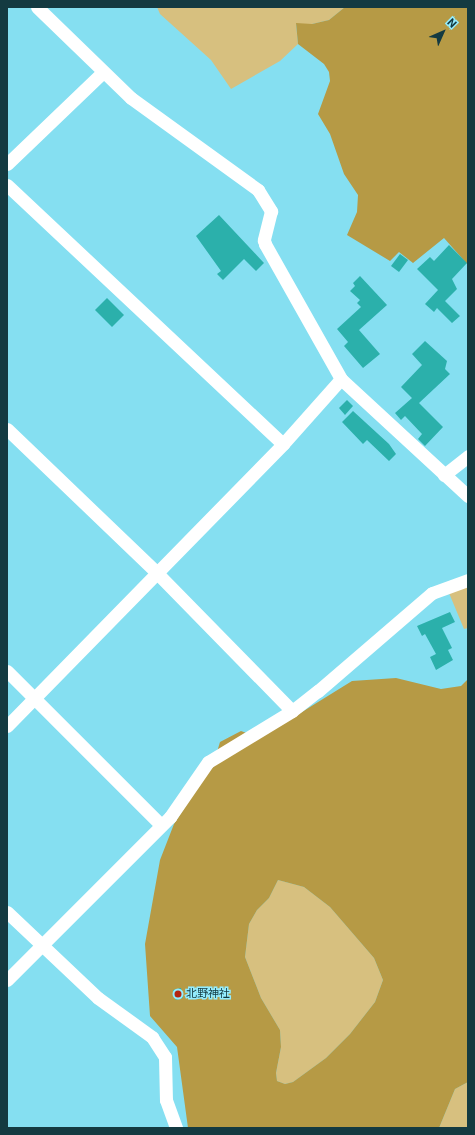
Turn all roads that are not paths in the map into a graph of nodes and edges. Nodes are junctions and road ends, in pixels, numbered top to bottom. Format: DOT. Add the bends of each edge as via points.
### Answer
graph roads {
  1 [pos="36,7"];
  2 [pos="103,72"];
  3 [pos="7,164"];
  4 [pos="7,185"];
  5 [pos="341,379"];
  6 [pos="7,429"];
  7 [pos="282,444"];
  8 [pos="468,456"];
  9 [pos="444,475"];
  10 [pos="468,496"];
  11 [pos="156,572"];
  12 [pos="468,580"];
  13 [pos="7,671"];
  14 [pos="35,698"];
  15 [pos="292,711"];
  16 [pos="7,726"];
  17 [pos="161,824"];
  18 [pos="7,912"];
  19 [pos="41,944"];
  20 [pos="7,980"];
  21 [pos="176,1128"];
  1 -- 2 [label="street"];
  2 -- 3 [label="street"];
  2 -- 5 [label="street" via="131,98 258,190 272,211 264,240"];
  4 -- 7 [label="street"];
  5 -- 7 [label="street"];
  5 -- 9 [label="street"];
  6 -- 11 [label="street"];
  7 -- 11 [label="street"];
  8 -- 9 [label="street"];
  9 -- 10 [label="street"];
  11 -- 14 [label="street"];
  11 -- 15 [label="street"];
  12 -- 15 [label="street" via="432,593"];
  13 -- 14 [label="street"];
  14 -- 16 [label="street"];
  14 -- 17 [label="street"];
  15 -- 17 [label="street" via="208,762 170,817"];
  17 -- 19 [label="street"];
  18 -- 19 [label="street"];
  19 -- 20 [label="street"];
  19 -- 21 [label="street" via="98,998 152,1038 165,1057 166,1100"];
}
